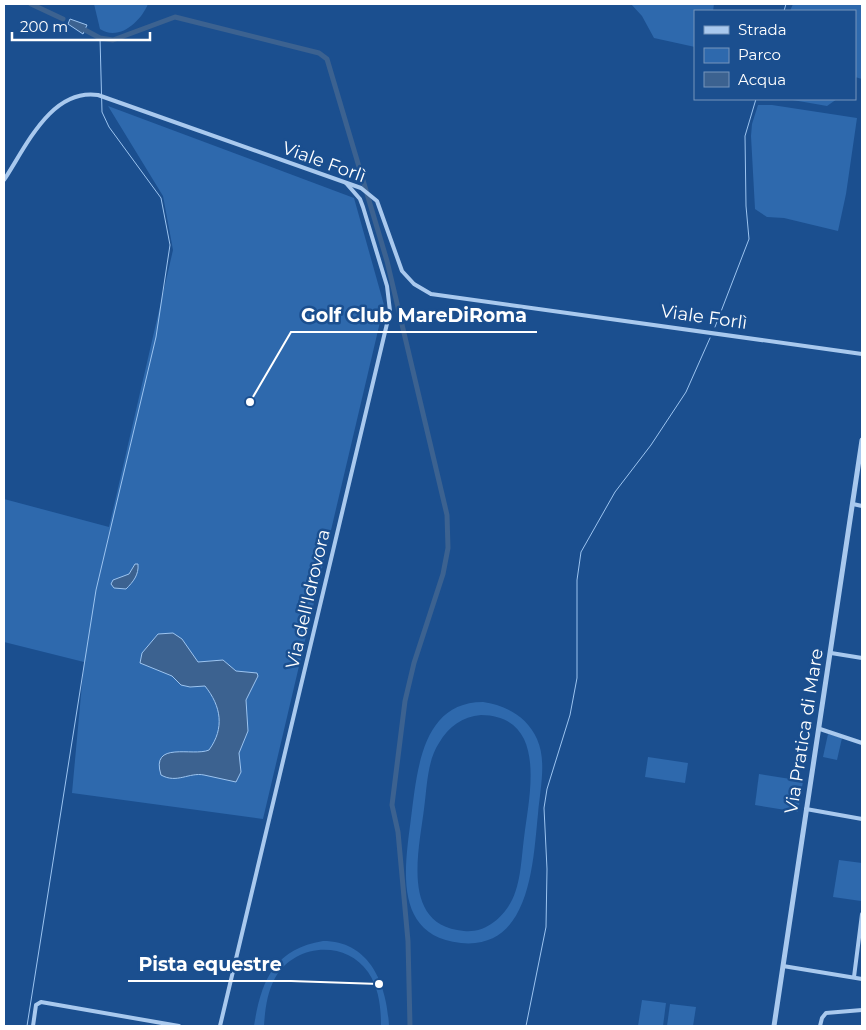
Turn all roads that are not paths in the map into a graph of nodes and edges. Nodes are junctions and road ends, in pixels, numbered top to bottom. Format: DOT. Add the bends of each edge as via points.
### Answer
graph roads {
  1 [pos="4,180"];
  2 [pos="346,183"];
  3 [pos="862,354"];
  4 [pos="862,440"];
  5 [pos="853,504"];
  6 [pos="862,506"];
  7 [pos="831,653"];
  8 [pos="862,658"];
  9 [pos="820,729"];
  10 [pos="862,743"];
  11 [pos="806,809"];
  12 [pos="862,819"];
  13 [pos="862,914"];
  14 [pos="783,966"];
  15 [pos="854,978"];
  16 [pos="862,979"];
  17 [pos="862,1010"];
  18 [pos="33,1026"];
  19 [pos="178,1026"];
  20 [pos="220,1026"];
  21 [pos="774,1026"];
  22 [pos="820,1026"];
  1 -- 2 [label="street, Viale Forlì" via="54,108 75,95 98,95"];
  2 -- 3 [label="street, Viale Forlì" via="370,193 378,204 400,269 416,286 435,295"];
  2 -- 20 [label="street, Via dell'Idrovora" via="363,207 387,286 390,312"];
  4 -- 5 [label="street, Via Pratica di Mare"];
  5 -- 6 [label="street"];
  5 -- 7 [label="street, Via Pratica di Mare"];
  7 -- 8 [label="street"];
  7 -- 9 [label="street, Via Pratica di Mare"];
  9 -- 10 [label="street"];
  9 -- 11 [label="street, Via Pratica di Mare"];
  11 -- 12 [label="street"];
  11 -- 14 [label="street, Via Pratica di Mare"];
  13 -- 15 [label="street"];
  14 -- 15 [label="street"];
  14 -- 21 [label="street, Via Pratica di Mare"];
  15 -- 16 [label="street"];
  17 -- 22 [label="street" via="827,1013"];
  18 -- 19 [label="street" via="38,1003 42,1002"];
}
